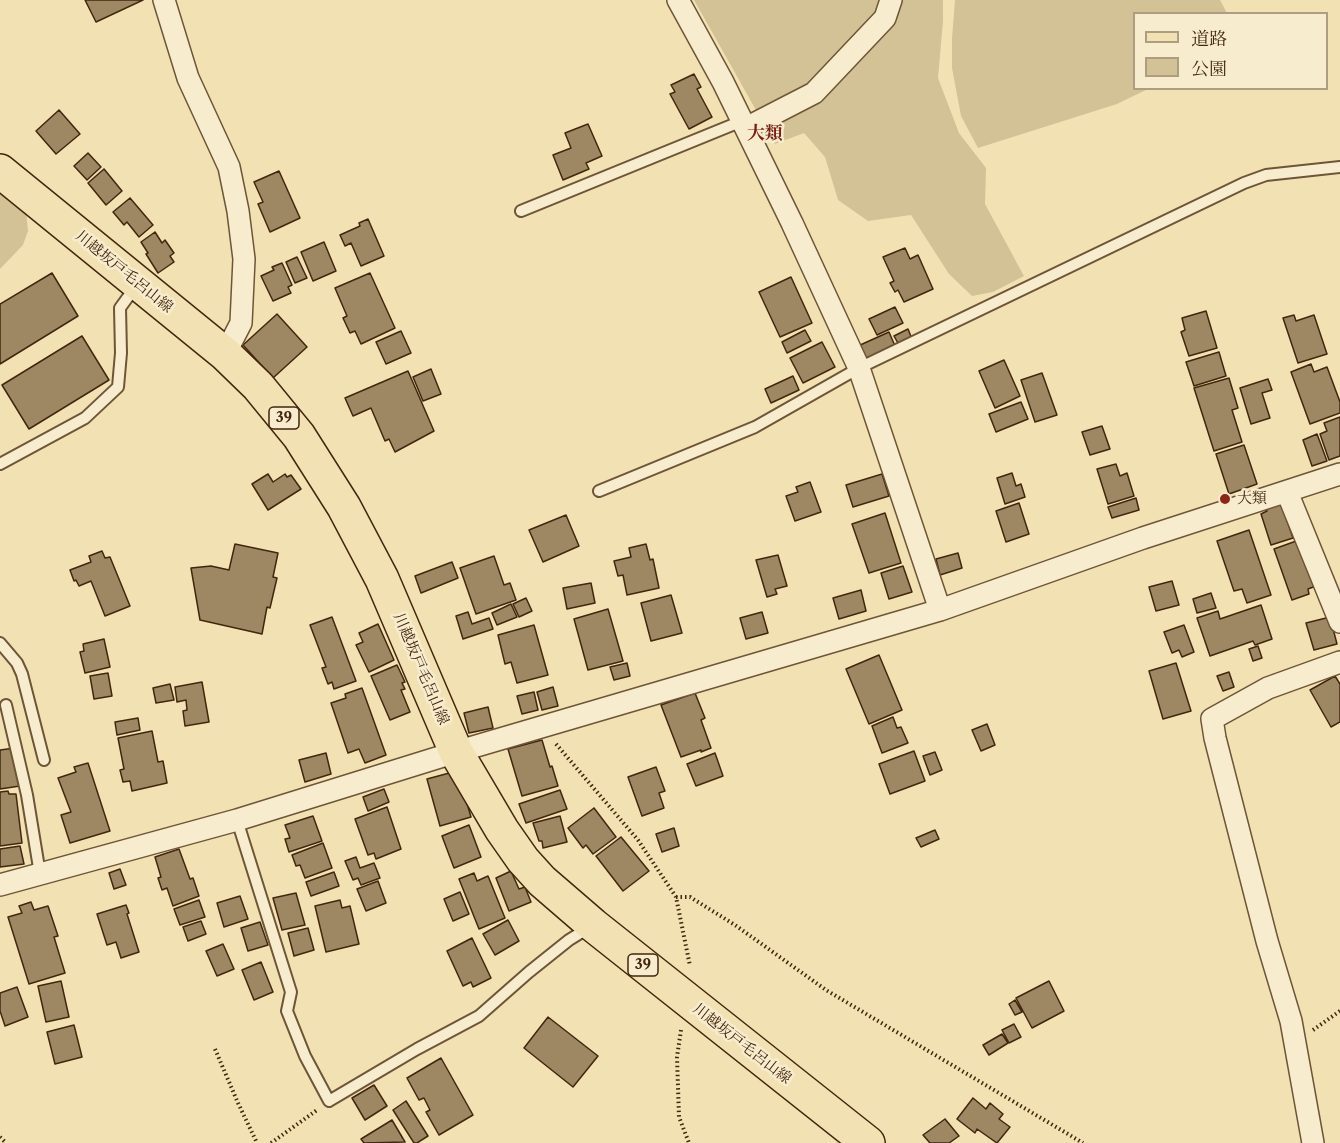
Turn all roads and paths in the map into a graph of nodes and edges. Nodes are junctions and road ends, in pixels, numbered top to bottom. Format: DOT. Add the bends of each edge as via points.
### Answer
graph roads {
  1 [pos="164,0"];
  2 [pos="678,0"];
  3 [pos="891,0"];
  4 [pos="744,125"];
  5 [pos="1340,167"];
  6 [pos="0,171"];
  7 [pos="521,212"];
  8 [pos="138,283"];
  9 [pos="225,354"];
  10 [pos="859,368"];
  11 [pos="0,464"];
  12 [pos="1340,474"];
  13 [pos="599,490"];
  14 [pos="1287,492"];
  15 [pos="940,610"];
  16 [pos="1340,622"];
  17 [pos="0,643"];
  18 [pos="1340,662"];
  19 [pos="6,705"];
  20 [pos="542,728"];
  21 [pos="456,752"];
  22 [pos="44,760"];
  23 [pos="237,820"];
  24 [pos="39,874"];
  25 [pos="0,885"];
  26 [pos="676,897"];
  27 [pos="593,926"];
  28 [pos="685,999"];
  29 [pos="215,1049"];
  30 [pos="329,1101"];
  31 [pos="0,1137"];
  32 [pos="6,1143"];
  33 [pos="257,1143"];
  34 [pos="271,1143"];
  35 [pos="689,1143"];
  36 [pos="868,1143"];
  37 [pos="1083,1143"];
  38 [pos="1312,1143"];
  1 -- 9 [label="street" via="188,78 229,167 238,211 243,259 241,323"];
  2 -- 4 [label="street"];
  3 -- 4 [label="street" via="885,18 814,93"];
  4 -- 7 [label="lane"];
  4 -- 10 [label="street"];
  5 -- 10 [label="lane" via="1266,175 1244,183"];
  6 -- 8 [label="main road, 川越坂戸毛呂山線 / 39"];
  8 -- 9 [label="main road, 川越坂戸毛呂山線 / 39"];
  8 -- 11 [label="lane" via="120,308 118,387 85,418"];
  9 -- 21 [label="main road, 川越坂戸毛呂山線 / 39" via="258,386 299,436 344,507 382,579"];
  10 -- 13 [label="lane" via="755,427"];
  10 -- 15 [label="street"];
  12 -- 14 [label="street"];
  14 -- 15 [label="street"];
  14 -- 16 [label="street"];
  15 -- 20 [label="street"];
  17 -- 22 [label="lane" via="22,674"];
  18 -- 38 [label="street" via="1268,688 1212,720 1290,1021"];
  19 -- 24 [label="lane" via="24,779"];
  20 -- 21 [label="street"];
  20 -- 26 [label="path" via="638,840"];
  21 -- 23 [label="street"];
  21 -- 27 [label="main road, 川越坂戸毛呂山線 / 39" via="523,860"];
  23 -- 24 [label="street"];
  23 -- 30 [label="lane" via="291,992 287,1011"];
  24 -- 25 [label="street"];
  26 -- 28 [label="path" via="690,963"];
  26 -- 37 [label="path" via="690,897 826,990"];
  27 -- 28 [label="main road, 川越坂戸毛呂山線 / 39"];
  27 -- 30 [label="lane" via="569,940 479,1016"];
  28 -- 35 [label="path" via="677,1057 679,1117"];
  28 -- 36 [label="main road, 川越坂戸毛呂山線 / 39"];
  29 -- 33 [label="path"];
  30 -- 34 [label="path"];
  31 -- 32 [label="path"];
}
